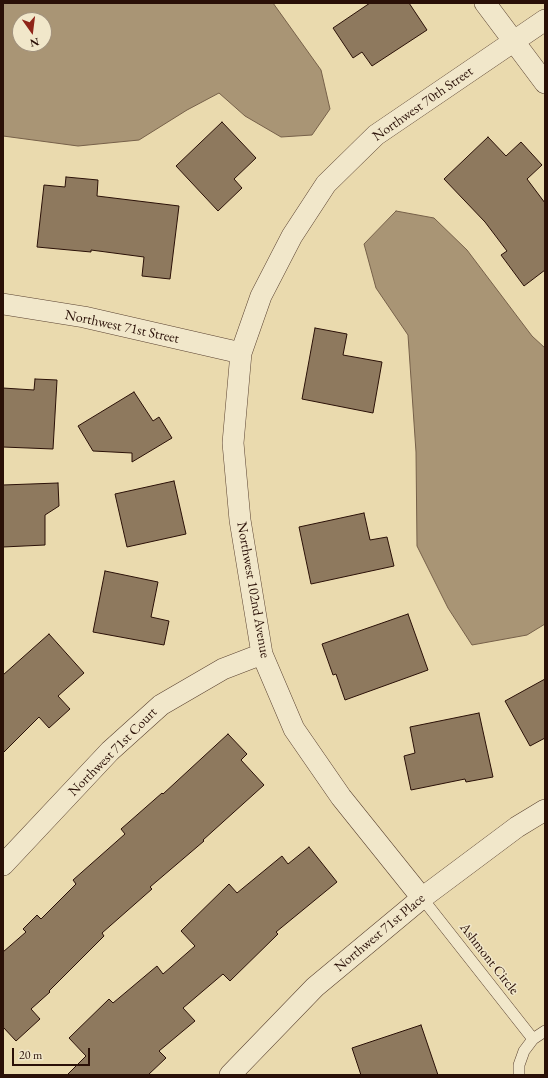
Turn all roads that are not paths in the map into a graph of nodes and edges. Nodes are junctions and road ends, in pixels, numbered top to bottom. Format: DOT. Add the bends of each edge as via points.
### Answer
graph roads {
  1 [pos="485,3"];
  2 [pos="545,20"];
  3 [pos="514,41"];
  4 [pos="545,83"];
  5 [pos="3,304"];
  6 [pos="241,353"];
  7 [pos="262,654"];
  8 [pos="545,810"];
  9 [pos="3,865"];
  10 [pos="422,898"];
  11 [pos="545,1031"];
  12 [pos="533,1039"];
  13 [pos="230,1075"];
  14 [pos="519,1075"];
  1 -- 3 [label="street"];
  2 -- 3 [label="street, Northwest 70th Street"];
  3 -- 4 [label="street"];
  3 -- 6 [label="street, Northwest 70th Street" via="376,135 326,184 288,242 261,296"];
  5 -- 6 [label="street, Northwest 71st Street" via="84,317"];
  6 -- 7 [label="street, Northwest 102nd Avenue" via="233,442 240,520"];
  7 -- 9 [label="street, Northwest 71st Court" via="223,670 161,704 110,751"];
  7 -- 10 [label="street, Northwest 102nd Avenue" via="294,729 341,796"];
  8 -- 10 [label="street, Northwest 71st Place" via="516,828"];
  10 -- 12 [label="lane, Ashmont Circle"];
  10 -- 13 [label="street, Northwest 71st Place" via="315,987"];
  11 -- 12 [label="lane"];
  12 -- 14 [label="lane" via="524,1051 519,1065"];
}
